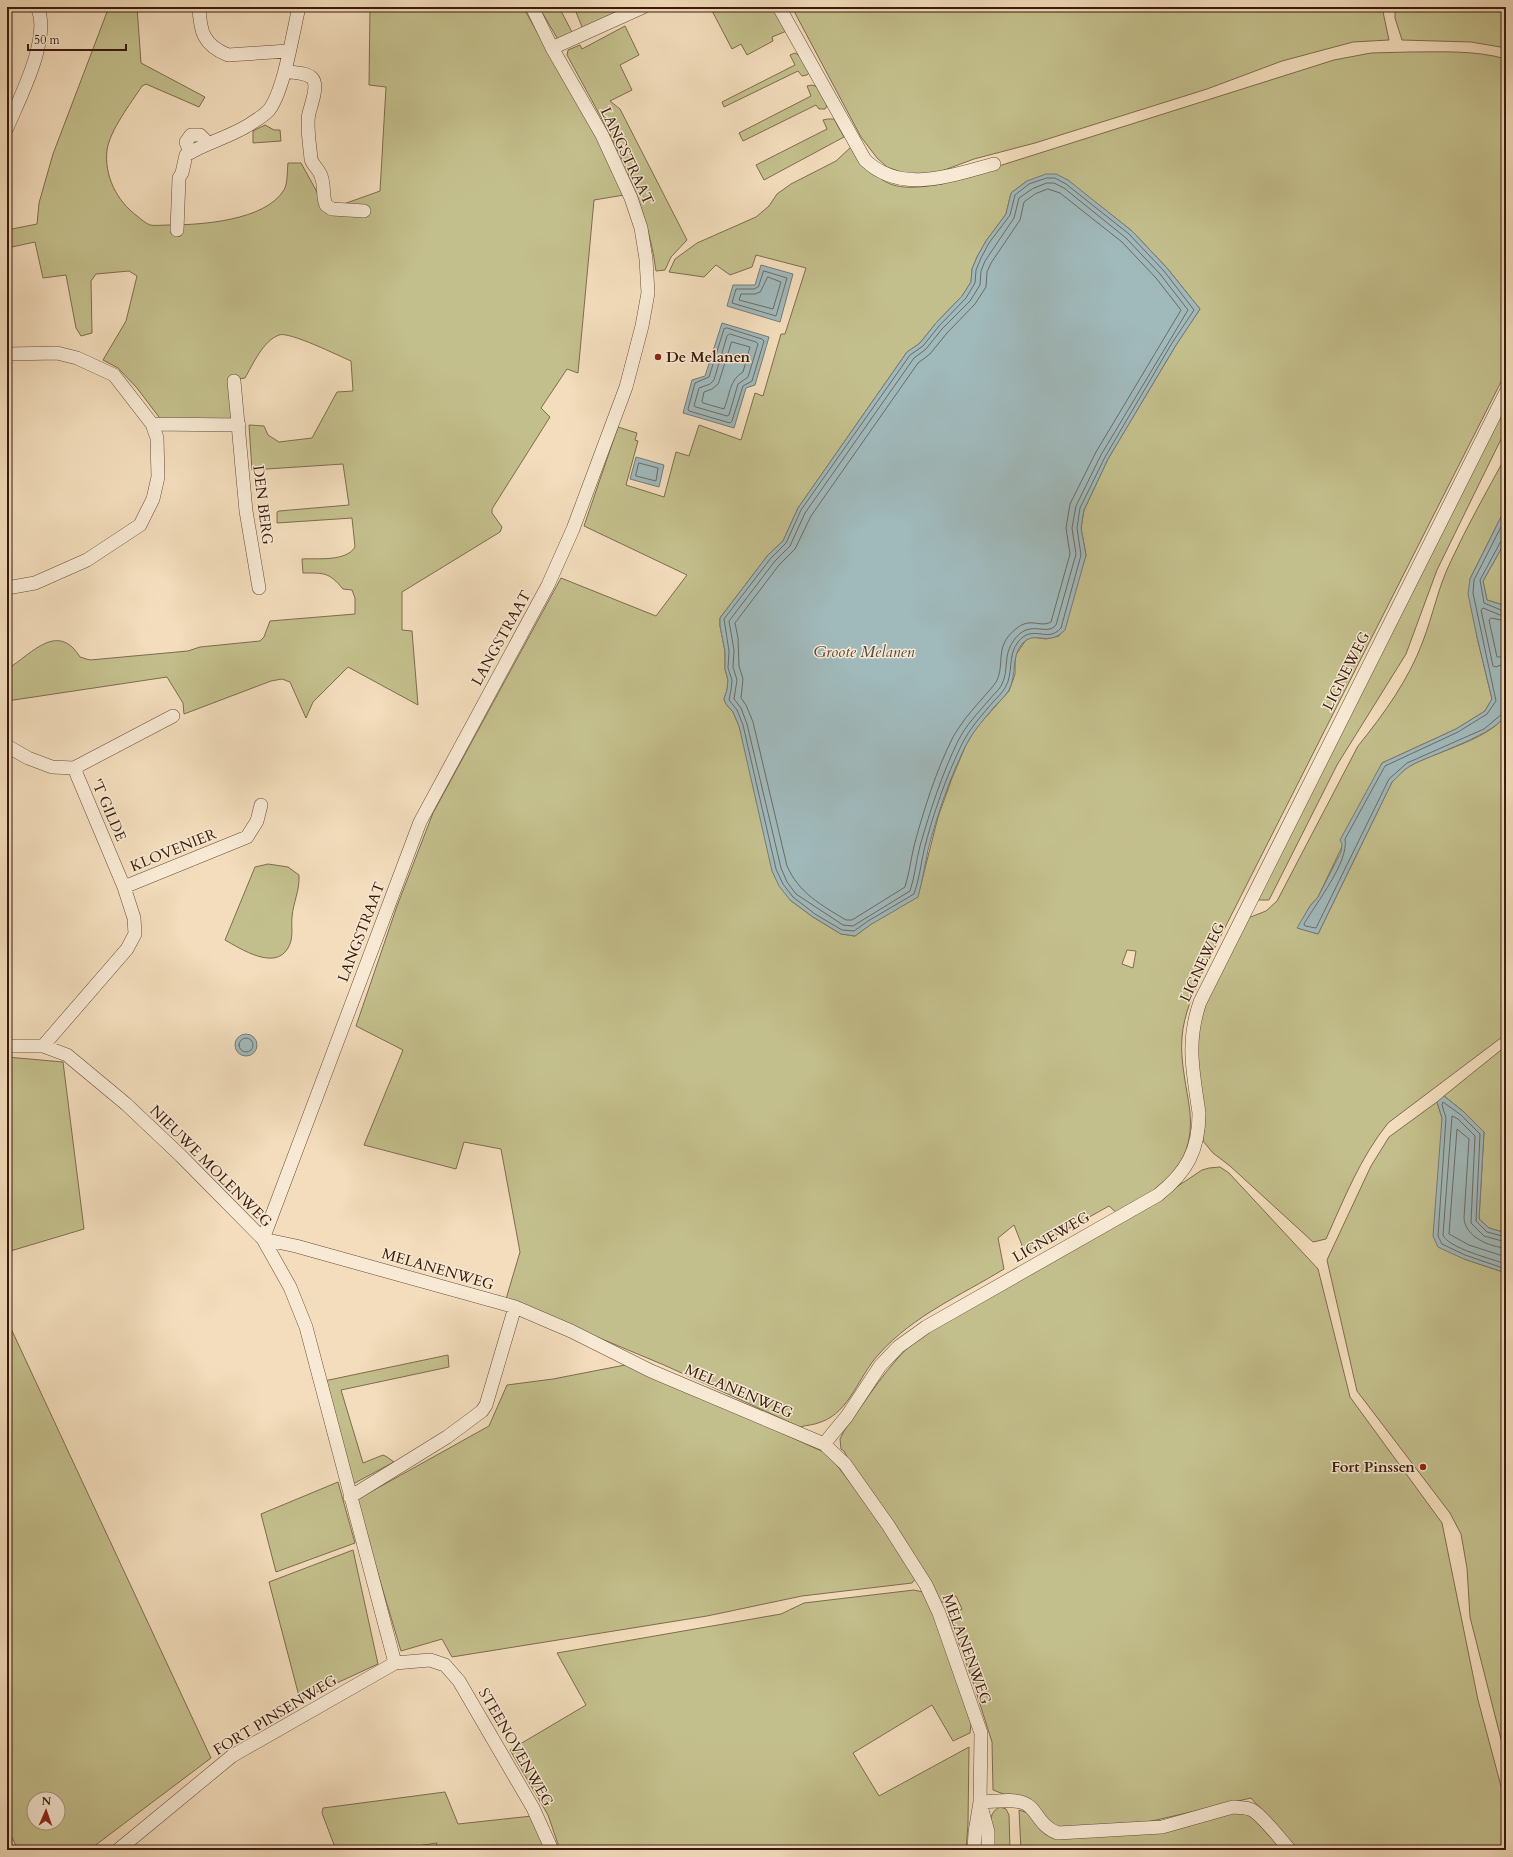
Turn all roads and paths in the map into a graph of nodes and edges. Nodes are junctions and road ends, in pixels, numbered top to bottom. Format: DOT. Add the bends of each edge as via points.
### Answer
graph roads {
  1 [pos="37,7"];
  2 [pos="199,7"];
  3 [pos="299,7"];
  4 [pos="532,7"];
  5 [pos="643,7"];
  6 [pos="779,7"];
  7 [pos="552,48"];
  8 [pos="288,51"];
  9 [pos="285,71"];
  10 [pos="7,128"];
  11 [pos="994,164"];
  12 [pos="364,211"];
  13 [pos="177,230"];
  14 [pos="7,354"];
  15 [pos="234,381"];
  16 [pos="1506,392"];
  17 [pos="152,424"];
  18 [pos="239,425"];
  19 [pos="7,588"];
  20 [pos="259,588"];
  21 [pos="173,716"];
  22 [pos="7,746"];
  23 [pos="74,768"];
  24 [pos="261,805"];
  25 [pos="124,887"];
  26 [pos="7,1046"];
  27 [pos="43,1046"];
  28 [pos="263,1239"];
  29 [pos="515,1307"];
  30 [pos="824,1444"];
  31 [pos="350,1497"];
  32 [pos="395,1663"];
  33 [pos="445,1665"];
  34 [pos="980,1802"];
  35 [pos="118,1850"];
  36 [pos="552,1850"];
  37 [pos="974,1850"];
  38 [pos="988,1850"];
  39 [pos="1290,1850"];
  1 -- 10 [label="street" via="41,25 39,49"];
  2 -- 8 [label="street" via="200,25 204,36 218,51 228,55"];
  3 -- 8 [label="street"];
  4 -- 7 [label="street, LANGSTRAAT"];
  5 -- 7 [label="street"];
  6 -- 11 [label="street" via="865,160 875,169 916,181"];
  7 -- 28 [label="street, LANGSTRAAT" via="602,135 632,198 641,228 648,293 634,359 573,529 548,585 420,822"];
  8 -- 9 [label="street"];
  9 -- 12 [label="street" via="306,75 314,82 313,102 308,114 311,159 322,176 326,205 332,208"];
  9 -- 13 [label="street" via="269,110 246,126 186,155 182,173 178,178"];
  14 -- 17 [label="street" via="57,353 77,358 114,375"];
  15 -- 18 [label="street, DEN BERG"];
  16 -- 30 [label="street, LIGNEWEG" via="1200,1002 1193,1023 1191,1046 1199,1123 1197,1141 1188,1162 1169,1186 1158,1195 926,1327 898,1346 880,1366"];
  17 -- 18 [label="street"];
  17 -- 19 [label="street" via="157,438 158,477 153,499 140,525 87,560 35,582"];
  18 -- 20 [label="street, DEN BERG" via="246,511"];
  21 -- 23 [label="street, 'T GILDE"];
  22 -- 23 [label="street, 'T GILDE" via="52,767"];
  23 -- 25 [label="street, 'T GILDE"];
  24 -- 25 [label="street, KLOVENIER" via="257,820 247,837"];
  25 -- 27 [label="street, KLOVENIER" via="134,918 135,934 127,949"];
  26 -- 27 [label="street, NIEUWE MOLENWEG"];
  27 -- 28 [label="street, NIEUWE MOLENWEG" via="67,1055 126,1104"];
  28 -- 29 [label="street, MELANENWEG"];
  28 -- 31 [label="street, NIEUWE MOLENWEG" via="290,1287 306,1327"];
  29 -- 30 [label="street, MELANENWEG" via="571,1331 656,1373"];
  29 -- 31 [label="street" via="482,1411 447,1437"];
  30 -- 34 [label="street, MELANENWEG" via="845,1464 888,1525 926,1585 940,1613 981,1733"];
  31 -- 32 [label="street, NIEUWE MOLENWEG"];
  32 -- 33 [label="street, FORT PINSENWEG" via="430,1660"];
  32 -- 35 [label="street, FORT PINSENWEG" via="232,1756"];
  33 -- 36 [label="street, STEENOVENWEG" via="463,1687 533,1808"];
  34 -- 37 [label="street, MELANENWEG"];
  34 -- 38 [label="street, MELANENWEG" via="988,1832"];
  34 -- 39 [label="street" via="1024,1803 1044,1825 1058,1833 1162,1827 1233,1807 1244,1808 1260,1817"];
}
